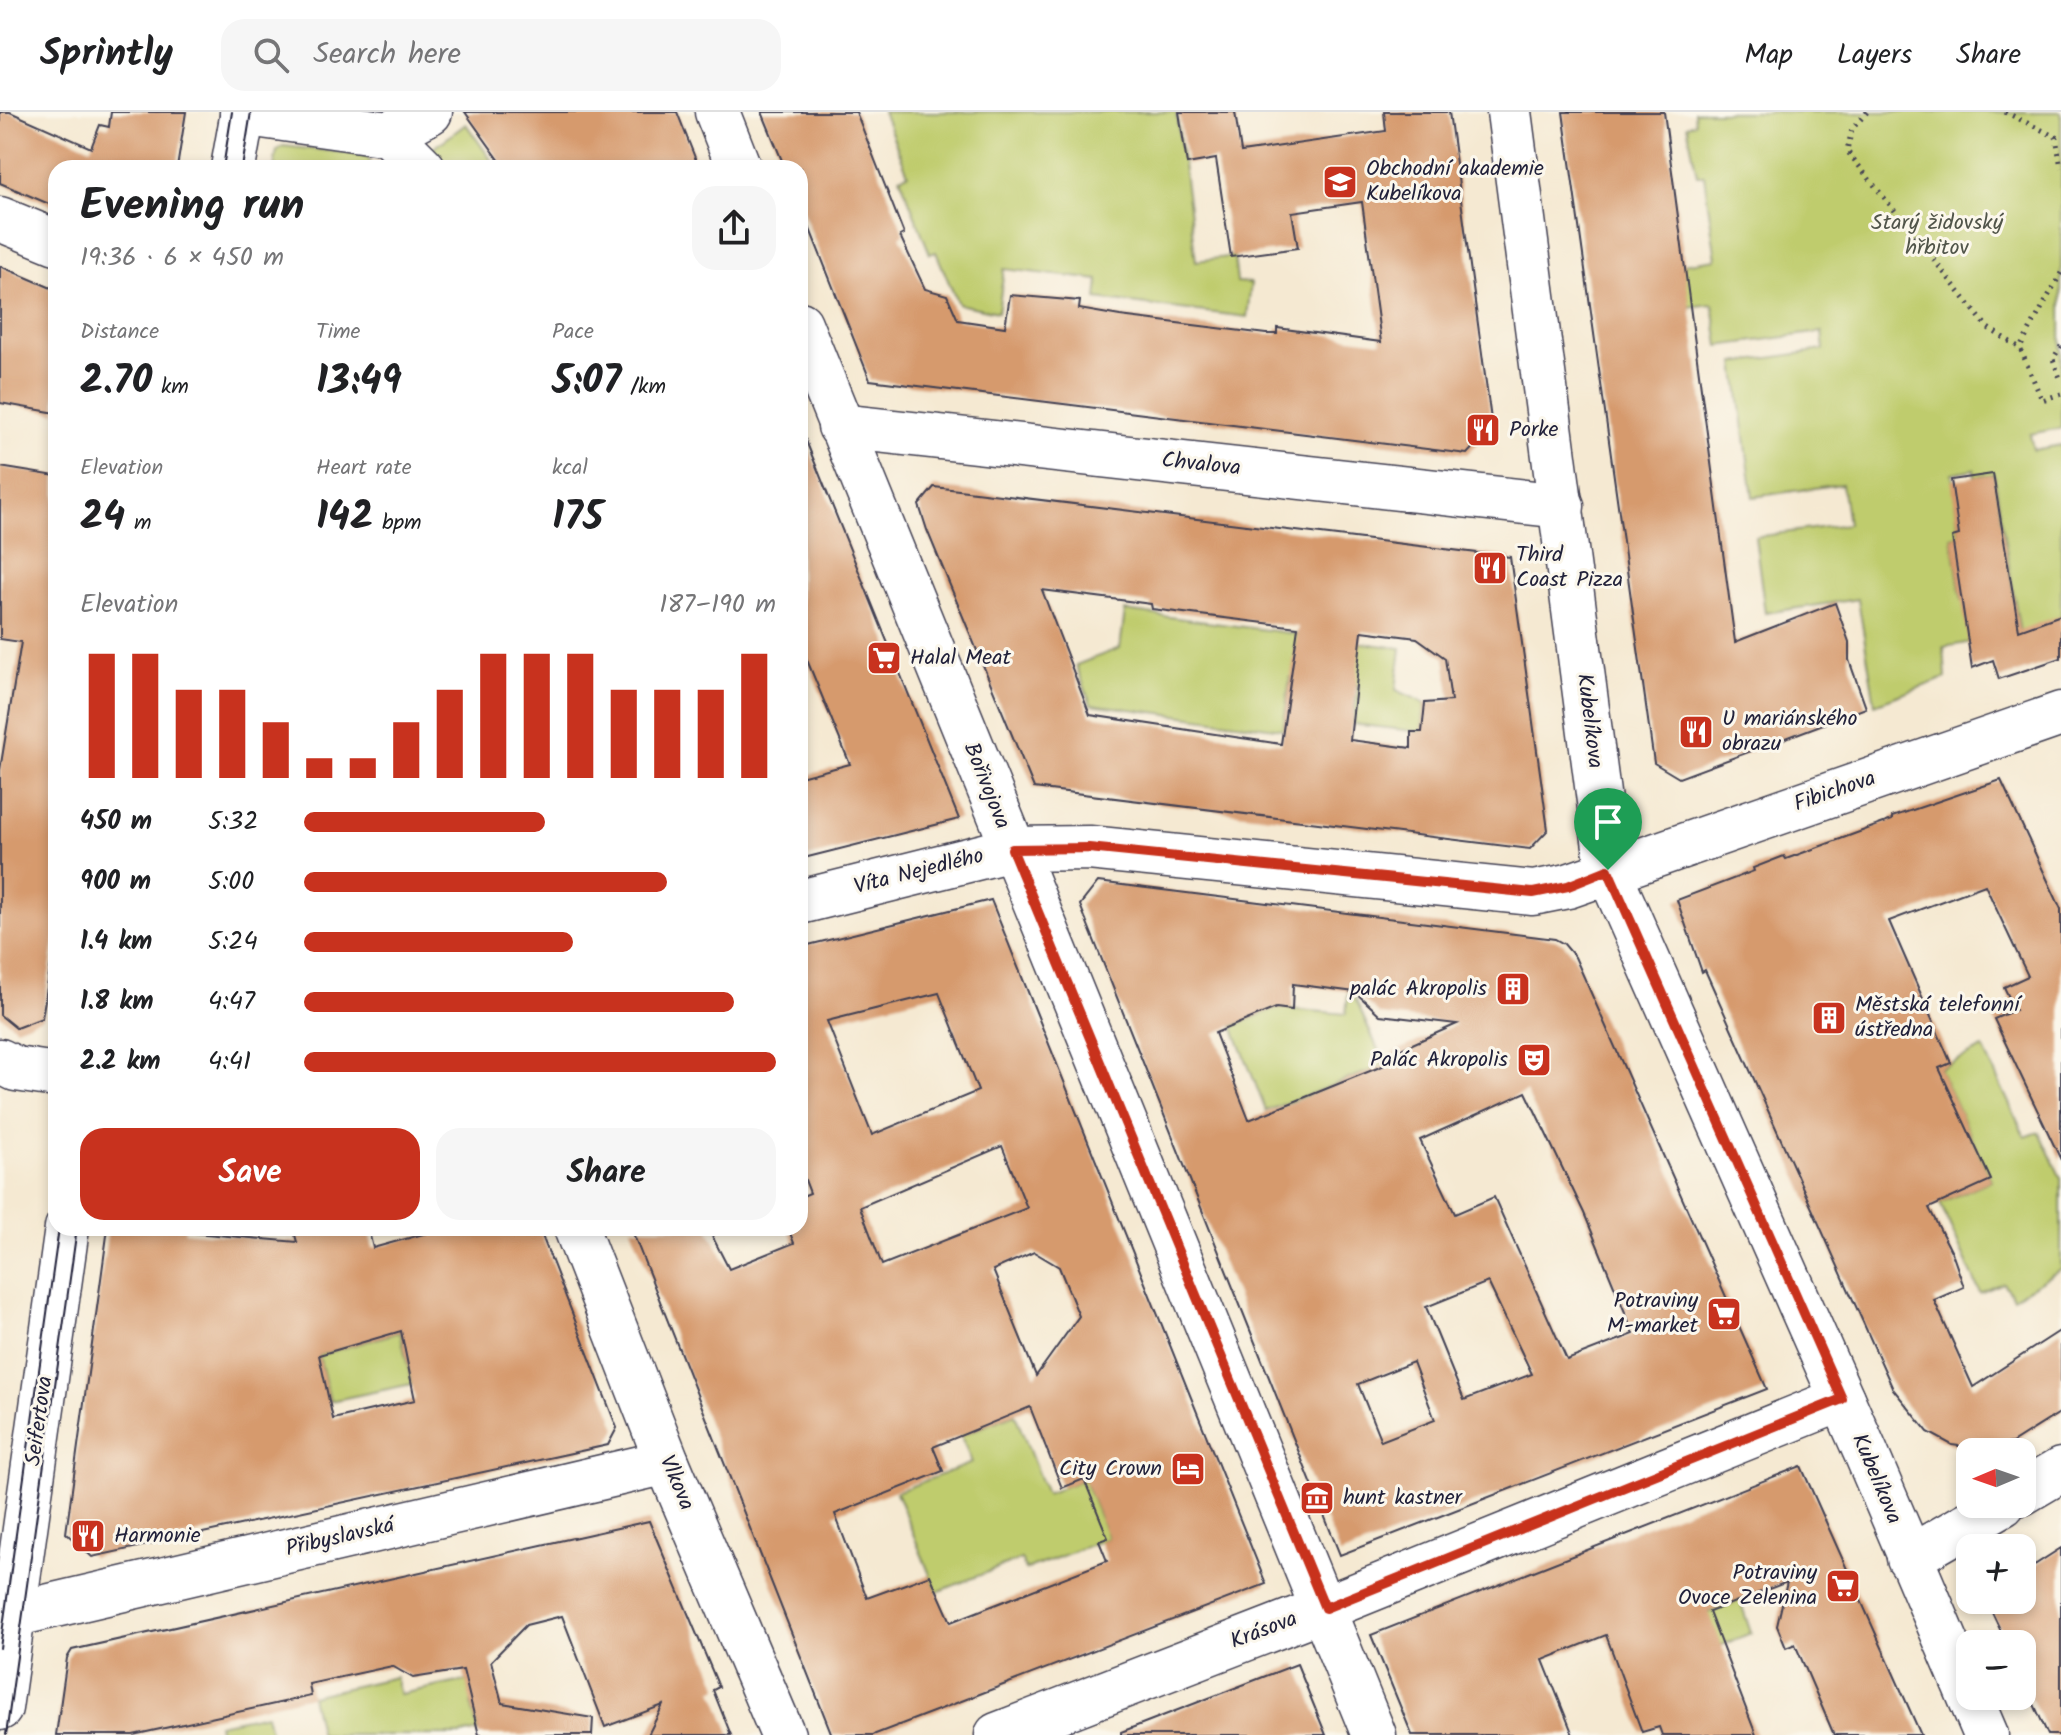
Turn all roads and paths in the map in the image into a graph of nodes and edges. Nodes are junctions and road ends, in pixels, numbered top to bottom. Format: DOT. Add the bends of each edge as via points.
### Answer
graph roads {
  1 [pos="430,112"];
  2 [pos="717,112"];
  3 [pos="1509,112"];
  4 [pos="1867,112"];
  5 [pos="2005,112"];
  6 [pos="242,113"];
  7 [pos="389,134"];
  8 [pos="234,160"];
  9 [pos="415,160"];
  10 [pos="736,160"];
  11 [pos="2061,168"];
  12 [pos="0,219"];
  13 [pos="48,239"];
  14 [pos="2061,273"];
  15 [pos="808,344"];
  16 [pos="2061,346"];
  17 [pos="2020,348"];
  18 [pos="2061,381"];
  19 [pos="2061,394"];
  20 [pos="840,426"];
  21 [pos="1562,506"];
  22 [pos="2056,730"];
  23 [pos="1012,849"];
  24 [pos="1608,870"];
  25 [pos="808,900"];
  26 [pos="0,1061"];
  27 [pos="48,1074"];
  28 [pos="66,1236"];
  29 [pos="579,1236"];
  30 [pos="1842,1399"];
  31 [pos="667,1462"];
  32 [pos="2061,1470"];
  33 [pos="2036,1485"];
  34 [pos="1979,1518"];
  35 [pos="1909,1558"];
  36 [pos="1325,1608"];
  37 [pos="12,1615"];
  38 [pos="0,1708"];
  39 [pos="783,1735"];
  40 [pos="997,1735"];
  41 [pos="1374,1735"];
  42 [pos="1986,1735"];
  1 -- 7 [label="street"];
  2 -- 10 [label="street"];
  3 -- 21 [label="street, Kubelíkova"];
  4 -- 17 [label="path" via="1852,129 1847,151 1988,328"];
  5 -- 11 [label="path" via="2056,137"];
  6 -- 7 [label="street"];
  6 -- 8 [label="street"];
  7 -- 9 [label="street"];
  12 -- 13 [label="street"];
  14 -- 17 [label="path"];
  15 -- 20 [label="street, Bořivojova"];
  16 -- 18 [label="path" via="2053,359"];
  17 -- 19 [label="path" via="2042,400"];
  20 -- 21 [label="street, Chvalova"];
  20 -- 23 [label="street, Bořivojova"];
  21 -- 24 [label="street, Kubelíkova"];
  22 -- 24 [label="street, Fibichova"];
  23 -- 24 [label="street, Víta Nejedlého" via="1089,848 1533,893"];
  23 -- 25 [label="street, Víta Nejedlého"];
  23 -- 36 [label="street, Bořivojova"];
  24 -- 30 [label="street, Kubelíkova"];
  26 -- 27 [label="street"];
  28 -- 37 [label="street, Seifertova"];
  29 -- 31 [label="street, Vlkova"];
  30 -- 35 [label="street, Kubelíkova"];
  30 -- 36 [label="street, Krásova"];
  31 -- 37 [label="street, Přibyslavská"];
  31 -- 39 [label="street, Vlkova"];
  32 -- 33 [label="street"];
  34 -- 35 [label="street"];
  35 -- 42 [label="street, Kubelíkova"];
  36 -- 40 [label="street, Krásova"];
  36 -- 41 [label="street, Bořivojova"];
  37 -- 38 [label="street, Seifertova"];
}
